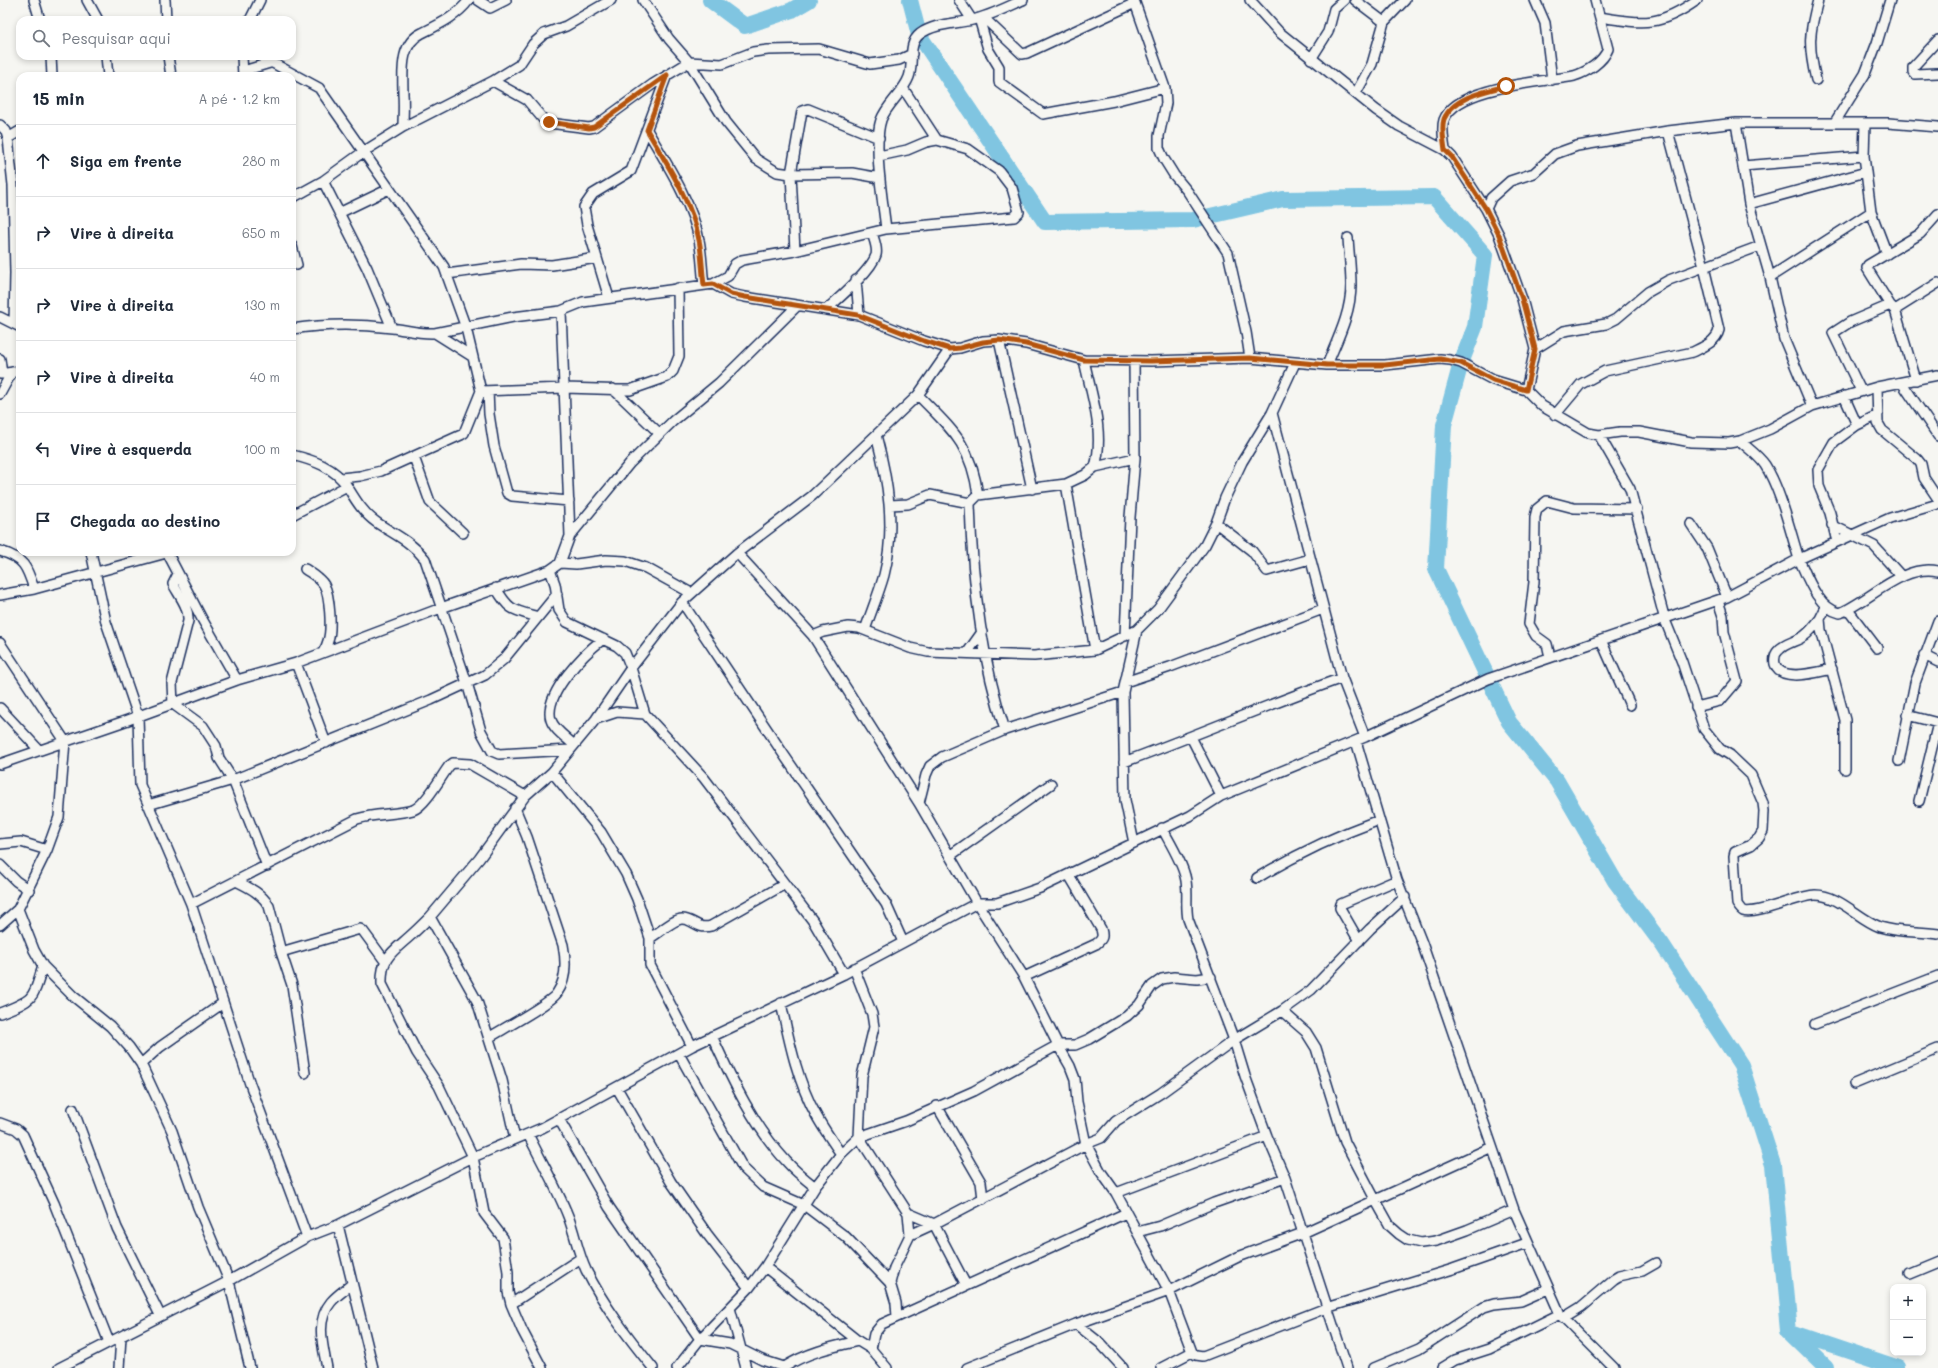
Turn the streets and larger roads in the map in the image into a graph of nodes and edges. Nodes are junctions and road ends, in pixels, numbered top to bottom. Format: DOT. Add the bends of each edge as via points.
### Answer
graph roads {
  1 [pos="34,0"];
  2 [pos="87,0"];
  3 [pos="165,0"];
  4 [pos="260,0"];
  5 [pos="469,0"];
  6 [pos="478,0"];
  7 [pos="506,0"];
  8 [pos="611,0"];
  9 [pos="643,0"];
  10 [pos="959,0"];
  11 [pos="1023,0"];
  12 [pos="1250,0"];
  13 [pos="1344,0"];
  14 [pos="1355,0"];
  15 [pos="1405,0"];
  16 [pos="1535,0"];
  17 [pos="1595,0"];
  18 [pos="1697,0"];
  19 [pos="1818,0"];
  20 [pos="1890,0"];
  21 [pos="1134,2"];
  22 [pos="39,16"];
  23 [pos="96,16"];
  24 [pos="166,16"];
  25 [pos="252,16"];
  26 [pos="1600,17"];
  27 [pos="978,18"];
  28 [pos="1384,22"];
  29 [pos="992,26"];
  30 [pos="1938,40"];
  31 [pos="986,44"];
  32 [pos="912,54"];
  33 [pos="1311,59"];
  34 [pos="51,60"];
  35 [pos="106,60"];
  36 [pos="168,60"];
  37 [pos="242,60"];
  38 [pos="267,60"];
  39 [pos="270,62"];
  40 [pos="689,62"];
  41 [pos="52,72"];
  42 [pos="108,72"];
  43 [pos="170,72"];
  44 [pos="243,72"];
  45 [pos="248,72"];
  46 [pos="289,72"];
  47 [pos="1938,73"];
  48 [pos="667,75"];
  49 [pos="296,76"];
  50 [pos="1552,80"];
  51 [pos="1816,80"];
  52 [pos="493,81"];
  53 [pos="903,88"];
  54 [pos="1165,88"];
  55 [pos="1356,93"];
  56 [pos="1834,122"];
  57 [pos="1736,123"];
  58 [pos="1865,123"];
  59 [pos="0,125"];
  60 [pos="1938,127"];
  61 [pos="403,128"];
  62 [pos="647,130"];
  63 [pos="1668,131"];
  64 [pos="16,133"];
  65 [pos="8,138"];
  66 [pos="879,138"];
  67 [pos="937,140"];
  68 [pos="1445,150"];
  69 [pos="363,152"];
  70 [pos="879,156"];
  71 [pos="1864,156"];
  72 [pos="1743,166"];
  73 [pos="1866,172"];
  74 [pos="790,174"];
  75 [pos="880,178"];
  76 [pos="323,181"];
  77 [pos="16,185"];
  78 [pos="389,188"];
  79 [pos="296,196"];
  80 [pos="1750,204"];
  81 [pos="1486,209"];
  82 [pos="1871,212"];
  83 [pos="339,213"];
  84 [pos="1938,214"];
  85 [pos="886,229"];
  86 [pos="872,233"];
  87 [pos="1348,238"];
  88 [pos="1760,246"];
  89 [pos="795,251"];
  90 [pos="1887,254"];
  91 [pos="597,258"];
  92 [pos="296,261"];
  93 [pos="297,265"];
  94 [pos="1704,267"];
  95 [pos="448,274"];
  96 [pos="1770,276"];
  97 [pos="856,280"];
  98 [pos="1938,283"];
  99 [pos="713,284"];
  100 [pos="704,285"];
  101 [pos="678,288"];
  102 [pos="609,298"];
  103 [pos="16,299"];
  104 [pos="797,306"];
  105 [pos="1893,308"];
  106 [pos="827,309"];
  107 [pos="561,311"];
  108 [pos="858,315"];
  109 [pos="0,317"];
  110 [pos="16,325"];
  111 [pos="296,328"];
  112 [pos="392,328"];
  113 [pos="466,328"];
  114 [pos="435,333"];
  115 [pos="999,340"];
  116 [pos="950,349"];
  117 [pos="1535,349"];
  118 [pos="473,357"];
  119 [pos="1250,358"];
  120 [pos="0,359"];
  121 [pos="1084,360"];
  122 [pos="1134,361"];
  123 [pos="1295,363"];
  124 [pos="1327,365"];
  125 [pos="16,372"];
  126 [pos="1,374"];
  127 [pos="1938,375"];
  128 [pos="1916,380"];
  129 [pos="1902,383"];
  130 [pos="1877,387"];
  131 [pos="565,388"];
  132 [pos="613,389"];
  133 [pos="1526,390"];
  134 [pos="485,391"];
  135 [pos="1861,391"];
  136 [pos="0,394"];
  137 [pos="918,395"];
  138 [pos="1844,396"];
  139 [pos="1812,406"];
  140 [pos="1272,413"];
  141 [pos="1555,415"];
  142 [pos="1878,415"];
  143 [pos="1857,425"];
  144 [pos="660,434"];
  145 [pos="876,435"];
  146 [pos="1599,435"];
  147 [pos="1938,436"];
  148 [pos="1740,441"];
  149 [pos="296,456"];
  150 [pos="414,458"];
  151 [pos="1135,458"];
  152 [pos="1096,467"];
  153 [pos="341,478"];
  154 [pos="1066,484"];
  155 [pos="347,486"];
  156 [pos="1032,489"];
  157 [pos="978,495"];
  158 [pos="1938,499"];
  159 [pos="569,501"];
  160 [pos="970,503"];
  161 [pos="1938,504"];
  162 [pos="890,505"];
  163 [pos="1637,509"];
  164 [pos="296,512"];
  165 [pos="1216,523"];
  166 [pos="1692,524"];
  167 [pos="1832,525"];
  168 [pos="463,533"];
  169 [pos="1852,535"];
  170 [pos="570,536"];
  171 [pos="1837,542"];
  172 [pos="0,551"];
  173 [pos="737,553"];
  174 [pos="92,556"];
  175 [pos="153,556"];
  176 [pos="170,556"];
  177 [pos="1310,559"];
  178 [pos="1799,559"];
  179 [pos="560,563"];
  180 [pos="305,569"];
  181 [pos="550,570"];
  182 [pos="1938,571"];
  183 [pos="95,572"];
  184 [pos="178,574"];
  185 [pos="1902,577"];
  186 [pos="496,588"];
  187 [pos="34,589"];
  188 [pos="691,593"];
  189 [pos="557,594"];
  190 [pos="0,595"];
  191 [pos="1728,597"];
  192 [pos="1718,601"];
  193 [pos="682,602"];
  194 [pos="1826,607"];
  195 [pos="440,608"];
  196 [pos="1323,609"];
  197 [pos="1848,610"];
  198 [pos="538,617"];
  199 [pos="1820,619"];
  200 [pos="1665,620"];
  201 [pos="1938,621"];
  202 [pos="865,630"];
  203 [pos="1137,630"];
  204 [pos="982,632"];
  205 [pos="814,636"];
  206 [pos="1125,636"];
  207 [pos="602,639"];
  208 [pos="1601,640"];
  209 [pos="0,643"];
  210 [pos="1877,648"];
  211 [pos="1095,650"];
  212 [pos="323,652"];
  213 [pos="967,653"];
  214 [pos="986,655"];
  215 [pos="1924,655"];
  216 [pos="1550,657"];
  217 [pos="1938,662"];
  218 [pos="296,663"];
  219 [pos="632,668"];
  220 [pos="1832,669"];
  221 [pos="1342,678"];
  222 [pos="237,680"];
  223 [pos="1125,682"];
  224 [pos="467,683"];
  225 [pos="1123,692"];
  226 [pos="173,704"];
  227 [pos="1630,705"];
  228 [pos="0,708"];
  229 [pos="1696,708"];
  230 [pos="645,714"];
  231 [pos="1908,715"];
  232 [pos="138,716"];
  233 [pos="596,719"];
  234 [pos="1004,730"];
  235 [pos="1191,737"];
  236 [pos="1361,739"];
  237 [pos="65,741"];
  238 [pos="326,743"];
  239 [pos="572,748"];
  240 [pos="39,750"];
  241 [pos="1898,761"];
  242 [pos="1124,762"];
  243 [pos="0,764"];
  244 [pos="1845,769"];
  245 [pos="552,772"];
  246 [pos="233,780"];
  247 [pos="1050,784"];
  248 [pos="525,796"];
  249 [pos="1221,796"];
  250 [pos="1919,801"];
  251 [pos="919,803"];
  252 [pos="148,805"];
  253 [pos="515,808"];
  254 [pos="1379,820"];
  255 [pos="1162,828"];
  256 [pos="1134,843"];
  257 [pos="0,844"];
  258 [pos="47,850"];
  259 [pos="951,855"];
  260 [pos="0,865"];
  261 [pos="267,866"];
  262 [pos="1069,875"];
  263 [pos="1257,878"];
  264 [pos="1397,880"];
  265 [pos="238,882"];
  266 [pos="785,884"];
  267 [pos="29,890"];
  268 [pos="1404,897"];
  269 [pos="977,903"];
  270 [pos="191,904"];
  271 [pos="18,909"];
  272 [pos="430,917"];
  273 [pos="0,925"];
  274 [pos="1938,934"];
  275 [pos="650,938"];
  276 [pos="1359,941"];
  277 [pos="903,942"];
  278 [pos="281,952"];
  279 [pos="385,961"];
  280 [pos="43,966"];
  281 [pos="854,968"];
  282 [pos="844,974"];
  283 [pos="1938,976"];
  284 [pos="1024,977"];
  285 [pos="1211,977"];
  286 [pos="222,1003"];
  287 [pos="781,1003"];
  288 [pos="1282,1012"];
  289 [pos="0,1013"];
  290 [pos="1815,1024"];
  291 [pos="712,1036"];
  292 [pos="490,1038"];
  293 [pos="1234,1040"];
  294 [pos="1058,1045"];
  295 [pos="692,1046"];
  296 [pos="1938,1049"];
  297 [pos="679,1054"];
  298 [pos="141,1064"];
  299 [pos="305,1073"];
  300 [pos="1854,1084"];
  301 [pos="617,1088"];
  302 [pos="937,1106"];
  303 [pos="73,1109"];
  304 [pos="559,1119"];
  305 [pos="0,1123"];
  306 [pos="528,1134"];
  307 [pos="1267,1136"];
  308 [pos="858,1137"];
  309 [pos="515,1138"];
  310 [pos="1086,1144"];
  311 [pos="1492,1147"];
  312 [pos="841,1154"];
  313 [pos="472,1157"];
  314 [pos="1285,1178"];
  315 [pos="815,1187"];
  316 [pos="1116,1193"];
  317 [pos="982,1199"];
  318 [pos="1376,1201"];
  319 [pos="804,1205"];
  320 [pos="1514,1210"];
  321 [pos="908,1213"];
  322 [pos="1126,1214"];
  323 [pos="934,1224"];
  324 [pos="338,1225"];
  325 [pos="1137,1232"];
  326 [pos="1303,1232"];
  327 [pos="910,1235"];
  328 [pos="307,1237"];
  329 [pos="1527,1243"];
  330 [pos="581,1258"];
  331 [pos="1938,1261"];
  332 [pos="1656,1263"];
  333 [pos="765,1267"];
  334 [pos="1909,1273"];
  335 [pos="229,1281"];
  336 [pos="890,1283"];
  337 [pos="352,1284"];
  338 [pos="966,1285"];
  339 [pos="749,1288"];
  340 [pos="1548,1289"];
  341 [pos="1169,1291"];
  342 [pos="511,1304"];
  343 [pos="730,1308"];
  344 [pos="1326,1308"];
  345 [pos="160,1315"];
  346 [pos="1561,1316"];
  347 [pos="897,1317"];
  348 [pos="1076,1324"];
  349 [pos="121,1337"];
  350 [pos="700,1339"];
  351 [pos="858,1341"];
  352 [pos="109,1342"];
  353 [pos="741,1349"];
  354 [pos="872,1349"];
  355 [pos="1192,1352"];
  356 [pos="1110,1354"];
  357 [pos="1611,1367"];
  358 [pos="59,1368"];
  359 [pos="119,1368"];
  360 [pos="250,1368"];
  361 [pos="328,1368"];
  362 [pos="373,1368"];
  363 [pos="542,1368"];
  364 [pos="653,1368"];
  365 [pos="677,1368"];
  366 [pos="746,1368"];
  367 [pos="783,1368"];
  368 [pos="887,1368"];
  369 [pos="967,1368"];
  370 [pos="1111,1368"];
  371 [pos="1123,1368"];
  372 [pos="1161,1368"];
  373 [pos="1347,1368"];
  374 [pos="1374,1368"];
  375 [pos="1442,1368"];
  1 -- 22 [label="street"];
  2 -- 23 [label="street"];
  3 -- 24 [label="street"];
  4 -- 25 [label="street"];
  5 -- 61 [label="street" via="462,10 420,34 410,44 402,67"];
  6 -- 7 [label="street" via="490,8"];
  8 -- 52 [label="street" via="566,26 544,34 519,64"];
  9 -- 40 [label="street" via="668,39"];
  10 -- 27 [label="street"];
  11 -- 27 [label="street"];
  12 -- 33 [label="street" via="1279,32"];
  13 -- 33 [label="street" via="1334,9 1328,32"];
  14 -- 28 [label="street"];
  15 -- 28 [label="street"];
  16 -- 50 [label="street" via="1545,23"];
  17 -- 26 [label="street"];
  18 -- 26 [label="street" via="1682,12 1657,21 1634,22"];
  19 -- 51 [label="street" via="1810,39"];
  20 -- 56 [label="street" via="1865,74"];
  21 -- 29 [label="street" via="1022,54"];
  21 -- 54 [label="street"];
  26 -- 50 [label="street" via="1607,44 1606,53 1582,73"];
  27 -- 29 [label="street"];
  27 -- 31 [label="street"];
  27 -- 32 [label="street" via="930,28 919,35 913,44"];
  28 -- 55 [label="street" via="1372,64"];
  29 -- 31 [label="street"];
  30 -- 47 [label="street" via="1913,68 1915,74"];
  31 -- 54 [label="street" via="1000,67 999,82 1043,114"];
  32 -- 40 [label="street" via="898,60 870,64 819,49 768,50 753,52 722,64"];
  32 -- 53 [label="street" via="909,77"];
  33 -- 55 [label="street"];
  34 -- 41 [label="street"];
  35 -- 42 [label="street"];
  36 -- 43 [label="street"];
  37 -- 44 [label="street"];
  38 -- 39 [label="street"];
  39 -- 45 [label="street"];
  39 -- 46 [label="street"];
  40 -- 48 [label="street"];
  40 -- 74 [label="street" via="726,122 750,153 777,172"];
  48 -- 52 [label="street" via="589,128 549,122 543,119 527,100"];
  48 -- 62 [label="street"];
  49 -- 69 [label="street" via="319,88"];
  50 -- 68 [label="street" via="1506,86 1480,93 1458,104 1444,119"];
  52 -- 61 [label="street"];
  53 -- 66 [label="street" via="884,113"];
  53 -- 67 [label="street"];
  54 -- 119 [label="street" via="1166,103 1159,148 1174,175 1228,254"];
  55 -- 68 [label="street" via="1399,126"];
  56 -- 57 [label="street"];
  56 -- 58 [label="street"];
  57 -- 63 [label="street"];
  57 -- 72 [label="street"];
  58 -- 60 [label="street"];
  58 -- 71 [label="street"];
  59 -- 65 [label="street"];
  61 -- 69 [label="street"];
  62 -- 91 [label="street" via="630,171 593,194 584,207"];
  62 -- 100 [label="street" via="679,185 695,224"];
  63 -- 81 [label="street" via="1577,146 1556,154 1534,173 1510,181 1498,190"];
  63 -- 94 [label="street"];
  64 -- 65 [label="street"];
  65 -- 77 [label="street"];
  66 -- 70 [label="street"];
  66 -- 74 [label="street" via="805,109 800,115"];
  67 -- 70 [label="street"];
  67 -- 85 [label="street" via="968,149 999,171 1012,188 1019,212 1014,217"];
  68 -- 81 [label="street"];
  69 -- 76 [label="street"];
  69 -- 78 [label="street"];
  70 -- 75 [label="street"];
  71 -- 72 [label="street"];
  71 -- 73 [label="street"];
  72 -- 80 [label="street"];
  73 -- 80 [label="street"];
  73 -- 82 [label="street"];
  74 -- 75 [label="street" via="839,172"];
  74 -- 89 [label="street"];
  75 -- 85 [label="street"];
  76 -- 79 [label="street"];
  76 -- 83 [label="street"];
  77 -- 103 [label="street"];
  78 -- 83 [label="street"];
  78 -- 95 [label="street"];
  80 -- 88 [label="street"];
  81 -- 117 [label="street" via="1514,274"];
  82 -- 90 [label="street"];
  82 -- 96 [label="street"];
  83 -- 112 [label="street" via="367,268"];
  84 -- 90 [label="street" via="1920,234"];
  85 -- 86 [label="street"];
  86 -- 89 [label="street"];
  86 -- 97 [label="street" via="876,254"];
  87 -- 124 [label="street" via="1351,286 1349,305"];
  88 -- 94 [label="street"];
  88 -- 96 [label="street"];
  89 -- 99 [label="street" via="742,260 735,264 728,276"];
  90 -- 105 [label="street" via="1867,268"];
  91 -- 95 [label="street" via="552,265 521,264"];
  91 -- 102 [label="street"];
  92 -- 93 [label="street"];
  94 -- 117 [label="street" via="1669,280 1648,292 1616,319 1606,324 1564,331"];
  94 -- 141 [label="street" via="1719,330 1714,339 1693,352 1593,376 1582,384"];
  95 -- 113 [label="street"];
  96 -- 139 [label="street" via="1784,339"];
  97 -- 106 [label="street"];
  97 -- 108 [label="street"];
  98 -- 105 [label="street"];
  99 -- 100 [label="street"];
  99 -- 104 [label="street" via="731,294"];
  100 -- 101 [label="street"];
  101 -- 102 [label="street"];
  101 -- 132 [label="street" via="680,349 673,371 667,377 630,390"];
  102 -- 107 [label="street" via="583,302"];
  104 -- 106 [label="street"];
  104 -- 144 [label="street" via="719,383"];
  105 -- 128 [label="street"];
  105 -- 135 [label="street" via="1850,322 1833,333"];
  106 -- 108 [label="street"];
  107 -- 113 [label="street" via="513,317"];
  107 -- 131 [label="street"];
  108 -- 116 [label="street"];
  109 -- 110 [label="street"];
  111 -- 112 [label="street" via="324,325"];
  112 -- 114 [label="street" via="423,334"];
  113 -- 114 [label="street"];
  113 -- 118 [label="street"];
  114 -- 118 [label="street"];
  115 -- 116 [label="street"];
  115 -- 121 [label="street" via="1026,344"];
  115 -- 156 [label="street"];
  116 -- 137 [label="street"];
  117 -- 133 [label="street"];
  118 -- 134 [label="street"];
  119 -- 122 [label="street"];
  119 -- 123 [label="street"];
  120 -- 126 [label="street"];
  121 -- 122 [label="street"];
  121 -- 152 [label="street" via="1099,444"];
  122 -- 151 [label="street"];
  123 -- 124 [label="street"];
  123 -- 140 [label="street"];
  124 -- 133 [label="street" via="1385,365 1450,360 1493,380"];
  125 -- 126 [label="street"];
  125 -- 136 [label="street"];
  127 -- 128 [label="street"];
  128 -- 129 [label="street"];
  129 -- 130 [label="street"];
  129 -- 147 [label="street"];
  130 -- 135 [label="street"];
  130 -- 142 [label="street"];
  131 -- 132 [label="street"];
  131 -- 134 [label="street"];
  131 -- 159 [label="street"];
  132 -- 144 [label="street"];
  133 -- 141 [label="street"];
  134 -- 150 [label="street" via="461,436"];
  134 -- 159 [label="street" via="494,446 507,493 512,496"];
  135 -- 138 [label="street"];
  137 -- 145 [label="street"];
  137 -- 157 [label="street" via="961,440 972,464"];
  138 -- 139 [label="street"];
  138 -- 143 [label="street"];
  139 -- 148 [label="street" via="1770,429"];
  140 -- 165 [label="street" via="1242,462"];
  140 -- 177 [label="street"];
  141 -- 146 [label="street" via="1588,433"];
  142 -- 143 [label="street"];
  142 -- 158 [label="street" via="1878,423 1886,434 1921,464 1924,478"];
  143 -- 167 [label="street" via="1834,442 1818,470 1819,486"];
  144 -- 170 [label="street" via="630,463"];
  145 -- 162 [label="street"];
  145 -- 173 [label="street" via="812,496"];
  146 -- 148 [label="street" via="1639,432 1690,442"];
  146 -- 163 [label="street" via="1622,472"];
  148 -- 178 [label="street" via="1756,454 1774,483"];
  149 -- 153 [label="street" via="309,458 326,466"];
  150 -- 153 [label="street" via="360,476"];
  150 -- 168 [label="street" via="430,502"];
  151 -- 152 [label="street"];
  151 -- 206 [label="street"];
  152 -- 154 [label="street"];
  153 -- 155 [label="street"];
  154 -- 156 [label="street"];
  154 -- 211 [label="street"];
  155 -- 164 [label="street"];
  155 -- 195 [label="street" via="356,501 375,522 404,538 418,551 424,559"];
  156 -- 157 [label="street"];
  157 -- 160 [label="street"];
  159 -- 170 [label="street"];
  160 -- 162 [label="street" via="930,496 908,504"];
  160 -- 204 [label="street"];
  161 -- 169 [label="street" via="1890,518"];
  162 -- 202 [label="street" via="884,574"];
  163 -- 200 [label="street"];
  163 -- 216 [label="street" via="1574,508 1547,501 1537,509 1534,582 1529,624 1536,636 1547,644"];
  165 -- 177 [label="street" via="1252,551 1267,571"];
  165 -- 203 [label="street" via="1205,545 1177,584 1158,609"];
  166 -- 191 [label="street" via="1707,548"];
  167 -- 169 [label="street"];
  167 -- 171 [label="street"];
  169 -- 171 [label="street"];
  169 -- 185 [label="street" via="1874,546"];
  170 -- 179 [label="street"];
  171 -- 178 [label="street"];
  172 -- 187 [label="street" via="23,563"];
  173 -- 188 [label="street"];
  173 -- 205 [label="street"];
  174 -- 183 [label="street"];
  175 -- 183 [label="street"];
  176 -- 184 [label="street"];
  177 -- 196 [label="street"];
  178 -- 191 [label="street"];
  178 -- 194 [label="street"];
  179 -- 181 [label="street"];
  179 -- 188 [label="street" via="625,561 646,568"];
  180 -- 212 [label="street" via="320,580 325,587 328,600 330,632"];
  181 -- 186 [label="street"];
  181 -- 189 [label="street"];
  182 -- 185 [label="street" via="1923,570"];
  183 -- 187 [label="street"];
  183 -- 232 [label="street" via="106,622"];
  184 -- 222 [label="street"];
  184 -- 226 [label="street" via="173,584 184,603 188,621 172,683"];
  185 -- 197 [label="street"];
  186 -- 195 [label="street"];
  186 -- 198 [label="street" via="508,607"];
  187 -- 190 [label="street"];
  188 -- 193 [label="street"];
  189 -- 198 [label="street"];
  189 -- 207 [label="street" via="559,610 567,622"];
  191 -- 192 [label="street"];
  192 -- 200 [label="street"];
  192 -- 229 [label="street" via="1737,681 1720,701"];
  193 -- 219 [label="street"];
  193 -- 277 [label="street" via="886,904"];
  194 -- 197 [label="street" via="1840,613"];
  194 -- 199 [label="street"];
  195 -- 212 [label="street"];
  195 -- 224 [label="street"];
  196 -- 221 [label="street"];
  196 -- 223 [label="street"];
  197 -- 210 [label="street"];
  198 -- 224 [label="street" via="498,665 485,675"];
  199 -- 220 [label="street" via="1822,637"];
  199 -- 220 [label="street" via="1806,635 1779,649 1775,658 1776,666 1786,674 1806,674"];
  200 -- 208 [label="street"];
  200 -- 229 [label="street" via="1682,662"];
  201 -- 215 [label="street"];
  202 -- 205 [label="street" via="848,627"];
  202 -- 213 [label="street" via="910,648 928,652"];
  203 -- 206 [label="street"];
  203 -- 223 [label="street"];
  204 -- 213 [label="street"];
  204 -- 214 [label="street"];
  205 -- 251 [label="street"];
  206 -- 211 [label="street"];
  207 -- 219 [label="street" via="625,653"];
  207 -- 239 [label="street" via="570,672 553,701 551,721"];
  208 -- 216 [label="street"];
  208 -- 227 [label="street"];
  209 -- 237 [label="street"];
  211 -- 214 [label="street" via="1034,656"];
  212 -- 218 [label="street"];
  213 -- 214 [label="street"];
  214 -- 234 [label="street"];
  215 -- 217 [label="street"];
  215 -- 231 [label="street"];
  216 -- 236 [label="street" via="1488,679"];
  218 -- 222 [label="street"];
  218 -- 238 [label="street"];
  219 -- 230 [label="street"];
  219 -- 233 [label="street"];
  220 -- 244 [label="street" via="1845,720"];
  221 -- 235 [label="street" via="1272,703"];
  221 -- 236 [label="street"];
  222 -- 226 [label="street"];
  223 -- 225 [label="street"];
  224 -- 238 [label="street"];
  224 -- 239 [label="street" via="481,731 492,751 499,754"];
  225 -- 234 [label="street"];
  225 -- 242 [label="street"];
  226 -- 232 [label="street"];
  226 -- 246 [label="street" via="202,726 216,746 219,758"];
  228 -- 240 [label="street"];
  229 -- 274 [label="street" via="1711,740 1751,775 1763,803 1763,831 1751,845 1735,852 1734,856 1737,904 1740,908 1749,912 1813,895 1822,895 1881,927"];
  230 -- 233 [label="street" via="617,712"];
  230 -- 266 [label="street" via="704,778"];
  231 -- 241 [label="street"];
  231 -- 250 [label="street" via="1938,723"];
  232 -- 237 [label="street"];
  232 -- 252 [label="street" via="140,785"];
  233 -- 239 [label="street"];
  234 -- 251 [label="street" via="934,762 926,775"];
  235 -- 242 [label="street"];
  235 -- 249 [label="street"];
  236 -- 249 [label="street"];
  236 -- 254 [label="street"];
  237 -- 240 [label="street"];
  237 -- 258 [label="street" via="59,817"];
  238 -- 246 [label="street"];
  239 -- 245 [label="street"];
  240 -- 243 [label="street"];
  242 -- 256 [label="street" via="1125,800"];
  245 -- 248 [label="street"];
  245 -- 275 [label="street" via="614,852 637,899"];
  246 -- 252 [label="street"];
  246 -- 261 [label="street"];
  247 -- 259 [label="street"];
  248 -- 253 [label="street"];
  248 -- 261 [label="street" via="476,767 454,763 449,766 421,805 414,809 358,819"];
  249 -- 255 [label="street" via="1190,816"];
  251 -- 259 [label="street"];
  252 -- 270 [label="street"];
  253 -- 272 [label="street" via="479,860"];
  253 -- 292 [label="street" via="563,945 565,969 555,996"];
  254 -- 263 [label="street" via="1337,835"];
  254 -- 264 [label="street"];
  255 -- 256 [label="street"];
  255 -- 285 [label="street" via="1185,875 1188,919"];
  256 -- 262 [label="street"];
  257 -- 258 [label="street" via="21,842"];
  258 -- 267 [label="street"];
  259 -- 269 [label="street"];
  260 -- 267 [label="street"];
  261 -- 265 [label="street"];
  262 -- 269 [label="street" via="997,903"];
  262 -- 284 [label="street" via="1103,936 1101,940"];
  264 -- 268 [label="street"];
  264 -- 276 [label="street" via="1340,904"];
  265 -- 270 [label="street"];
  265 -- 278 [label="street" via="266,900"];
  266 -- 275 [label="street" via="711,926 699,926 689,920 678,920"];
  266 -- 282 [label="street" via="813,921"];
  267 -- 271 [label="street"];
  268 -- 276 [label="street"];
  268 -- 311 [label="street" via="1425,950"];
  269 -- 277 [label="street"];
  269 -- 284 [label="street"];
  270 -- 286 [label="street"];
  271 -- 273 [label="street"];
  271 -- 280 [label="street"];
  272 -- 279 [label="street" via="391,952"];
  272 -- 292 [label="street" via="476,1001"];
  275 -- 295 [label="street" via="650,964"];
  276 -- 288 [label="street" via="1311,990"];
  277 -- 281 [label="street"];
  278 -- 279 [label="street" via="360,929"];
  278 -- 299 [label="street" via="292,985"];
  279 -- 313 [label="street" via="382,984 417,1053 439,1086"];
  280 -- 289 [label="street" via="34,995 27,1002"];
  280 -- 298 [label="street" via="73,996 110,1026"];
  281 -- 282 [label="street"];
  281 -- 308 [label="street" via="872,1014 874,1028 862,1076"];
  282 -- 287 [label="street"];
  283 -- 290 [label="street"];
  284 -- 294 [label="street"];
  285 -- 293 [label="street"];
  285 -- 294 [label="street" via="1162,979 1152,986 1139,1005 1127,1016 1075,1045"];
  286 -- 298 [label="street" via="160,1047"];
  286 -- 328 [label="street"];
  287 -- 291 [label="street"];
  287 -- 312 [label="street" via="806,1094 815,1114"];
  288 -- 293 [label="street"];
  288 -- 318 [label="street" via="1306,1032 1316,1048 1346,1142"];
  291 -- 295 [label="street"];
  291 -- 315 [label="street" via="736,1087 772,1144 787,1163"];
  292 -- 309 [label="street"];
  293 -- 307 [label="street"];
  293 -- 310 [label="street" via="1161,1093 1116,1121 1101,1138"];
  294 -- 302 [label="street" via="989,1083"];
  294 -- 310 [label="street" via="1075,1079"];
  295 -- 297 [label="street"];
  296 -- 300 [label="street"];
  297 -- 301 [label="street"];
  297 -- 319 [label="street" via="743,1168 762,1187"];
  298 -- 335 [label="street" via="172,1131 198,1207"];
  301 -- 304 [label="street"];
  301 -- 339 [label="street" via="671,1182"];
  302 -- 308 [label="street" via="906,1121"];
  302 -- 317 [label="street" via="981,1182"];
  303 -- 345 [label="street" via="117,1228"];
  304 -- 306 [label="street"];
  304 -- 350 [label="street" via="609,1207"];
  305 -- 352 [label="street" via="16,1129 23,1136 54,1203"];
  306 -- 309 [label="street"];
  306 -- 330 [label="street" via="568,1216"];
  307 -- 314 [label="street"];
  307 -- 316 [label="street"];
  308 -- 312 [label="street"];
  308 -- 321 [label="street"];
  309 -- 313 [label="street"];
  310 -- 316 [label="street"];
  310 -- 317 [label="street"];
  311 -- 318 [label="street"];
  311 -- 320 [label="street"];
  312 -- 315 [label="street"];
  313 -- 324 [label="street"];
  313 -- 342 [label="street" via="484,1214 503,1238"];
  314 -- 325 [label="street" via="1160,1226"];
  314 -- 326 [label="street"];
  315 -- 319 [label="street"];
  316 -- 322 [label="street"];
  317 -- 323 [label="street"];
  318 -- 320 [label="street" via="1390,1226 1398,1234 1421,1243 1461,1233"];
  318 -- 326 [label="street"];
  319 -- 333 [label="street"];
  319 -- 336 [label="street" via="858,1247"];
  320 -- 329 [label="street"];
  321 -- 323 [label="street"];
  321 -- 327 [label="street"];
  322 -- 325 [label="street"];
  322 -- 338 [label="street"];
  323 -- 327 [label="street"];
  323 -- 338 [label="street"];
  324 -- 328 [label="street"];
  324 -- 337 [label="street"];
  325 -- 341 [label="street"];
  326 -- 341 [label="street" via="1238,1257"];
  326 -- 344 [label="street"];
  327 -- 336 [label="street" via="894,1268"];
  328 -- 335 [label="street"];
  329 -- 340 [label="street"];
  329 -- 344 [label="street" via="1438,1274"];
  330 -- 342 [label="street"];
  330 -- 364 [label="street" via="599,1294 628,1338"];
  331 -- 334 [label="street"];
  332 -- 346 [label="street" via="1642,1271 1614,1279 1586,1303"];
  333 -- 339 [label="street"];
  333 -- 351 [label="street"];
  335 -- 345 [label="street"];
  335 -- 360 [label="street"];
  336 -- 347 [label="street"];
  337 -- 361 [label="street" via="331,1302 321,1323"];
  337 -- 362 [label="street"];
  338 -- 347 [label="street"];
  339 -- 343 [label="street"];
  340 -- 346 [label="street"];
  340 -- 374 [label="street" via="1521,1301 1494,1304 1484,1308 1419,1349"];
  341 -- 348 [label="street"];
  341 -- 355 [label="street"];
  342 -- 363 [label="street"];
  343 -- 350 [label="street"];
  343 -- 353 [label="street"];
  344 -- 355 [label="street" via="1203,1356"];
  344 -- 373 [label="street"];
  345 -- 349 [label="street"];
  346 -- 357 [label="street"];
  346 -- 375 [label="street" via="1489,1349 1455,1360"];
  347 -- 354 [label="street" via="877,1328"];
  348 -- 356 [label="street"];
  348 -- 369 [label="street"];
  349 -- 352 [label="street"];
  349 -- 359 [label="street"];
  350 -- 353 [label="street" via="722,1341"];
  350 -- 365 [label="street"];
  351 -- 354 [label="street"];
  351 -- 367 [label="street" via="822,1350"];
  352 -- 358 [label="street"];
  353 -- 366 [label="street"];
  353 -- 367 [label="street"];
  354 -- 368 [label="street"];
  355 -- 372 [label="street"];
  356 -- 370 [label="street"];
  356 -- 371 [label="street"];
}
